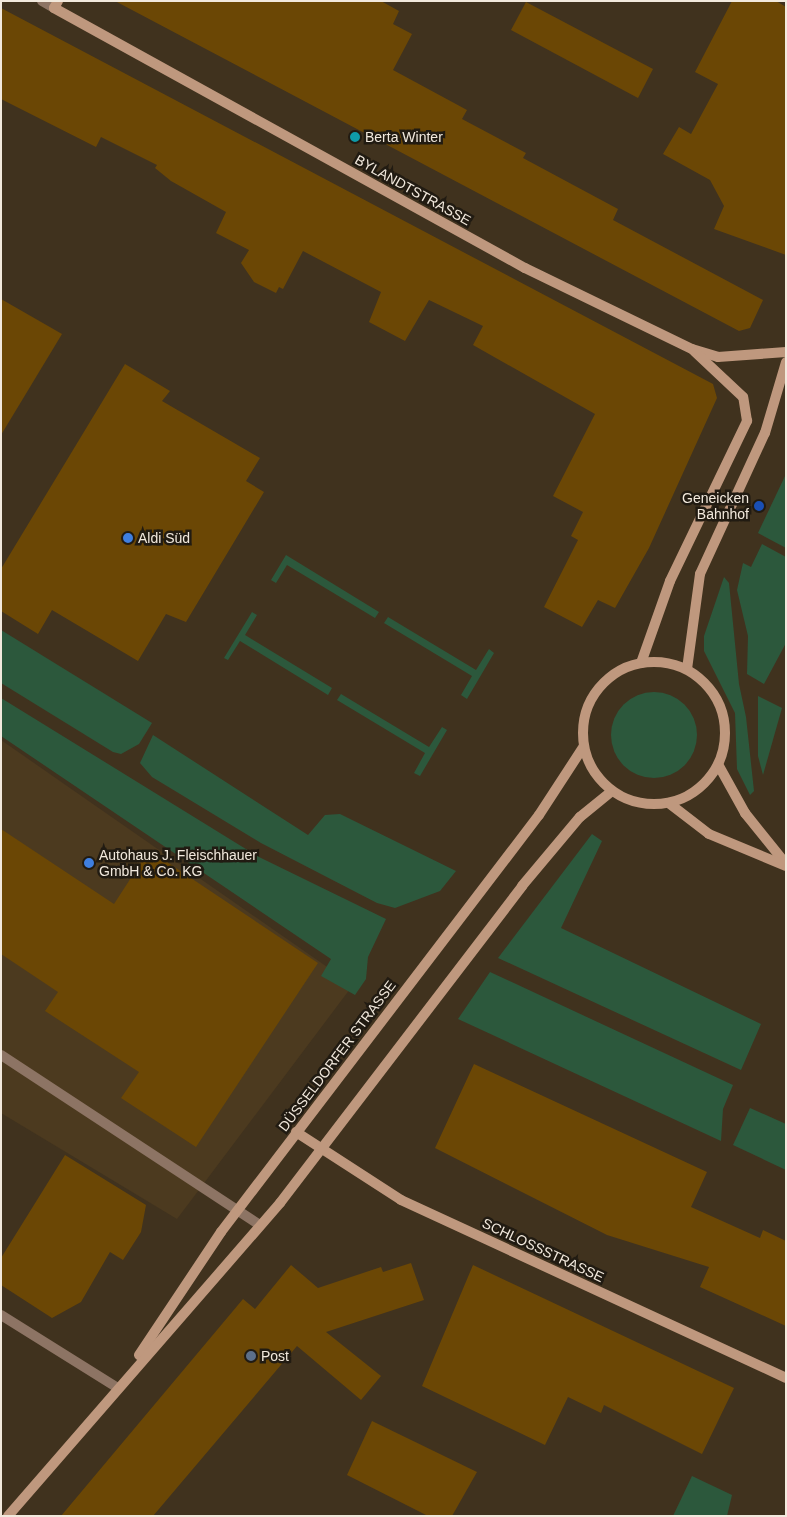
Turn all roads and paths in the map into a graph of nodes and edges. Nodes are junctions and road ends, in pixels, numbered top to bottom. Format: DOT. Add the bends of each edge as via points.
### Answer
graph roads {
  1 [pos="42,1"];
  2 [pos="56,5"];
  3 [pos="692,349"];
  4 [pos="786,352"];
  5 [pos="786,362"];
  6 [pos="641,663"];
  7 [pos="687,669"];
  8 [pos="584,746"];
  9 [pos="719,766"];
  10 [pos="612,792"];
  11 [pos="670,804"];
  12 [pos="786,865"];
  13 [pos="1,1055"];
  14 [pos="296,1132"];
  15 [pos="323,1151"];
  16 [pos="238,1209"];
  17 [pos="260,1225"];
  18 [pos="1,1315"];
  19 [pos="786,1378"];
  20 [pos="118,1388"];
  21 [pos="8,1516"];
  1 -- 2 [label="street, BYLANDTSTRASSE"];
  2 -- 3 [label="main road, BYLANDTSTRASSE" via="525,268"];
  3 -- 4 [label="main road, BYLANDTSTRASSE" via="718,357"];
  3 -- 6 [label="main road" via="743,397 747,421 670,581"];
  5 -- 7 [label="main road" via="765,433 700,574"];
  6 -- 7 [label="main road" via="666,662"];
  6 -- 8 [label="main road" via="605,681 591,700 583,722"];
  7 -- 9 [label="main road" via="710,688 723,712 726,740"];
  8 -- 10 [label="main road" via="593,772"];
  8 -- 14 [label="main road, DÜSSELDORFER STRASSE" via="539,816"];
  9 -- 11 [label="main road" via="701,788"];
  9 -- 12 [label="main road" via="745,813"];
  10 -- 11 [label="main road" via="643,805"];
  10 -- 15 [label="main road, DÜSSELDORFER STRASSE" via="580,817 522,886"];
  11 -- 12 [label="main road" via="709,834"];
  13 -- 16 [label="street"];
  14 -- 15 [label="main road, SCHLOSSSTRASSE"];
  14 -- 16 [label="main road, DÜSSELDORFER STRASSE"];
  15 -- 17 [label="main road, DÜSSELDORFER STRASSE"];
  15 -- 19 [label="main road, SCHLOSSSTRASSE" via="401,1200"];
  16 -- 17 [label="street"];
  16 -- 20 [label="main road, DÜSSELDORFER STRASSE"];
  17 -- 20 [label="main road, DÜSSELDORFER STRASSE"];
  18 -- 20 [label="street"];
  20 -- 21 [label="main road, DÜSSELDORFER STRASSE"];
}
